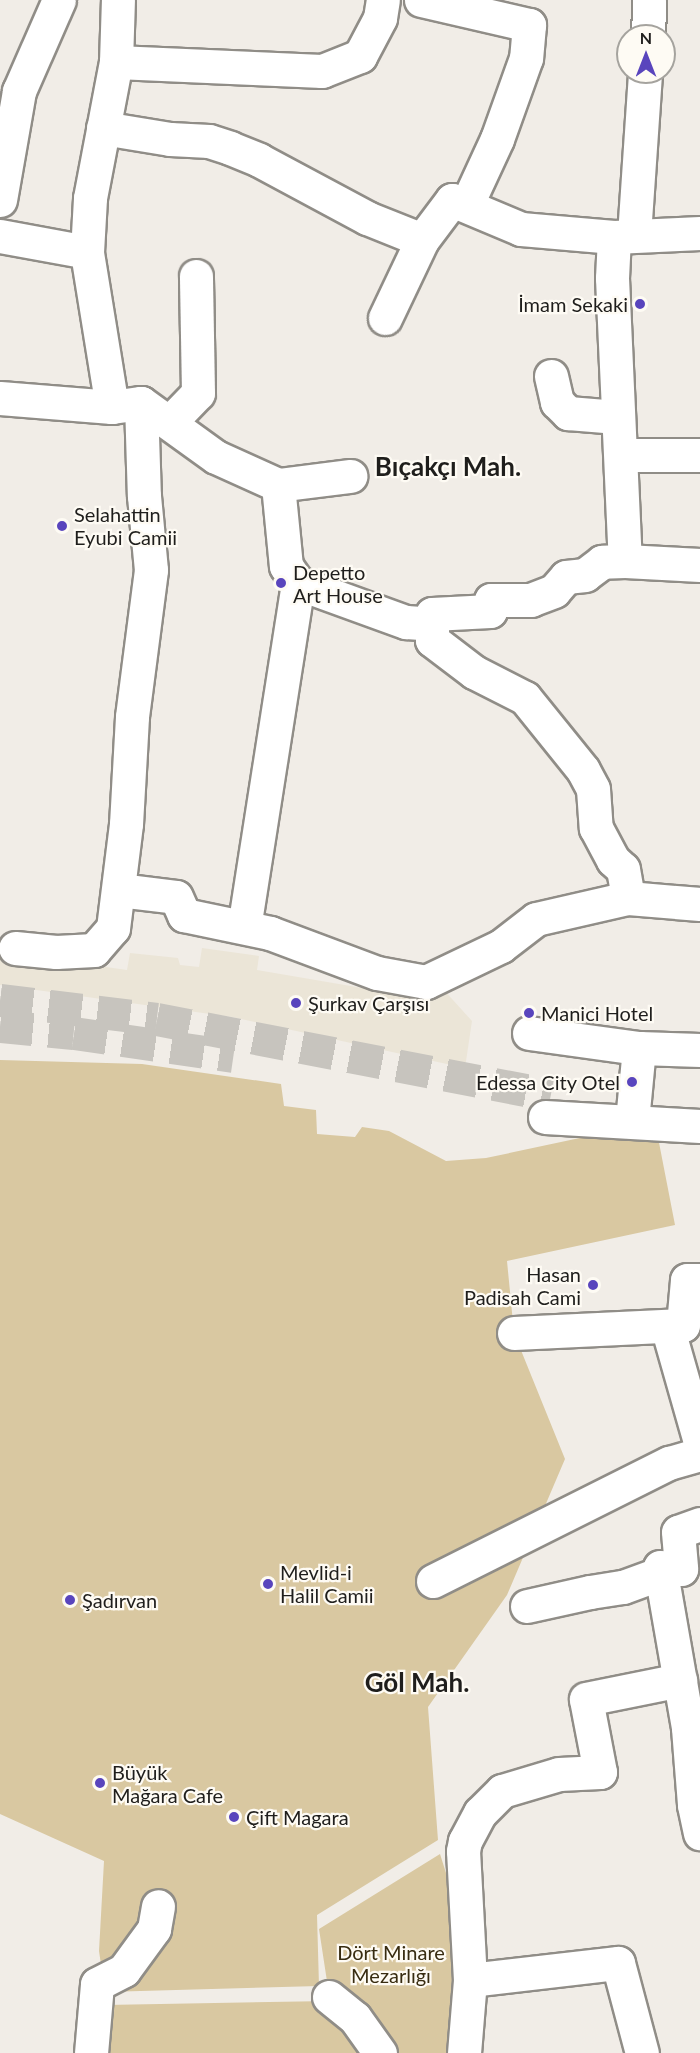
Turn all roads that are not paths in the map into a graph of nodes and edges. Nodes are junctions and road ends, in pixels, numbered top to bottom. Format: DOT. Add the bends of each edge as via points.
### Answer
graph roads {
  1 [pos="59,0"];
  2 [pos="118,0"];
  3 [pos="383,0"];
  4 [pos="421,0"];
  5 [pos="650,0"];
  6 [pos="649,24"];
  7 [pos="116,62"];
  8 [pos="643,84"];
  9 [pos="8,107"];
  10 [pos="103,128"];
  11 [pos="0,200"];
  12 [pos="467,204"];
  13 [pos="700,233"];
  14 [pos="0,236"];
  15 [pos="624,236"];
  16 [pos="422,240"];
  17 [pos="87,252"];
  18 [pos="196,276"];
  19 [pos="385,318"];
  20 [pos="551,376"];
  21 [pos="0,398"];
  22 [pos="126,405"];
  23 [pos="617,417"];
  24 [pos="170,422"];
  25 [pos="621,455"];
  26 [pos="700,455"];
  27 [pos="350,476"];
  28 [pos="278,484"];
  29 [pos="625,561"];
  30 [pos="700,565"];
  31 [pos="298,583"];
  32 [pos="432,624"];
  33 [pos="120,890"];
  34 [pos="628,898"];
  35 [pos="700,904"];
  36 [pos="244,927"];
  37 [pos="15,948"];
  38 [pos="530,1033"];
  39 [pos="639,1048"];
  40 [pos="700,1050"];
  41 [pos="700,1108"];
  42 [pos="633,1110"];
  43 [pos="700,1126"];
  44 [pos="700,1280"];
  45 [pos="667,1326"];
  46 [pos="514,1333"];
  47 [pos="700,1442"];
  48 [pos="700,1454"];
  49 [pos="700,1524"];
  50 [pos="661,1573"];
  51 [pos="433,1581"];
  52 [pos="527,1606"];
  53 [pos="680,1680"];
  54 [pos="694,1729"];
  55 [pos="700,1833"];
  56 [pos="158,1906"];
  57 [pos="591,1940"];
  58 [pos="618,1963"];
  59 [pos="470,1980"];
  60 [pos="329,1997"];
  61 [pos="91,2053"];
  62 [pos="381,2053"];
  63 [pos="464,2053"];
  64 [pos="642,2053"];
  1 -- 9 [label="street"];
  2 -- 7 [label="street"];
  3 -- 7 [label="street" via="380,18 360,56 322,72"];
  4 -- 12 [label="street" via="529,25 526,58 497,139"];
  5 -- 6 [label="street"];
  7 -- 10 [label="street"];
  8 -- 15 [label="street"];
  9 -- 11 [label="street"];
  10 -- 16 [label="street" via="209,141 230,148 367,218"];
  10 -- 17 [label="street" via="90,198"];
  12 -- 15 [label="street" via="496,221 521,229"];
  12 -- 16 [label="street" via="452,200"];
  13 -- 15 [label="street"];
  14 -- 17 [label="street"];
  15 -- 23 [label="street" via="612,278"];
  16 -- 19 [label="street"];
  17 -- 22 [label="street"];
  18 -- 24 [label="street" via="198,393"];
  20 -- 23 [label="street" via="557,402 568,413"];
  21 -- 22 [label="street"];
  22 -- 24 [label="street"];
  22 -- 33 [label="street" via="144,496 151,570 131,729"];
  23 -- 25 [label="street"];
  24 -- 28 [label="street" via="216,457"];
  25 -- 26 [label="street"];
  25 -- 29 [label="street"];
  27 -- 28 [label="street"];
  28 -- 31 [label="street" via="286,566"];
  29 -- 30 [label="street"];
  29 -- 32 [label="street" via="602,562 585,575 566,577 554,591 531,600 491,600 490,611 432,614"];
  31 -- 32 [label="street" via="406,622"];
  31 -- 36 [label="street"];
  32 -- 34 [label="street" via="432,640 474,672 525,698 583,770 593,789 596,828 613,860 623,869"];
  33 -- 36 [label="street" via="176,897 184,915"];
  33 -- 37 [label="street" via="113,928 94,950"];
  34 -- 35 [label="street"];
  34 -- 36 [label="street" via="536,919 501,946 426,982 377,973 294,941"];
  38 -- 39 [label="street"];
  39 -- 40 [label="street"];
  39 -- 42 [label="street"];
  41 -- 42 [label="street"];
  42 -- 43 [label="street" via="548,1106"];
  44 -- 45 [label="street" via="687,1280 683,1325"];
  45 -- 46 [label="street"];
  45 -- 47 [label="street"];
  48 -- 51 [label="street" via="669,1463"];
  49 -- 50 [label="street" via="678,1532 681,1569 660,1567"];
  50 -- 52 [label="street" via="623,1587"];
  50 -- 53 [label="street"];
  53 -- 54 [label="street"];
  53 -- 59 [label="street" via="586,1699 600,1772 559,1774 502,1791 480,1813 463,1851"];
  54 -- 55 [label="street" via="694,1805"];
  56 -- 61 [label="street" via="154,1929 124,1970 97,1984"];
  57 -- 58 [label="street" via="594,1955"];
  58 -- 59 [label="street"];
  58 -- 64 [label="street"];
  59 -- 63 [label="street"];
  60 -- 62 [label="street" via="355,2018"];
}
